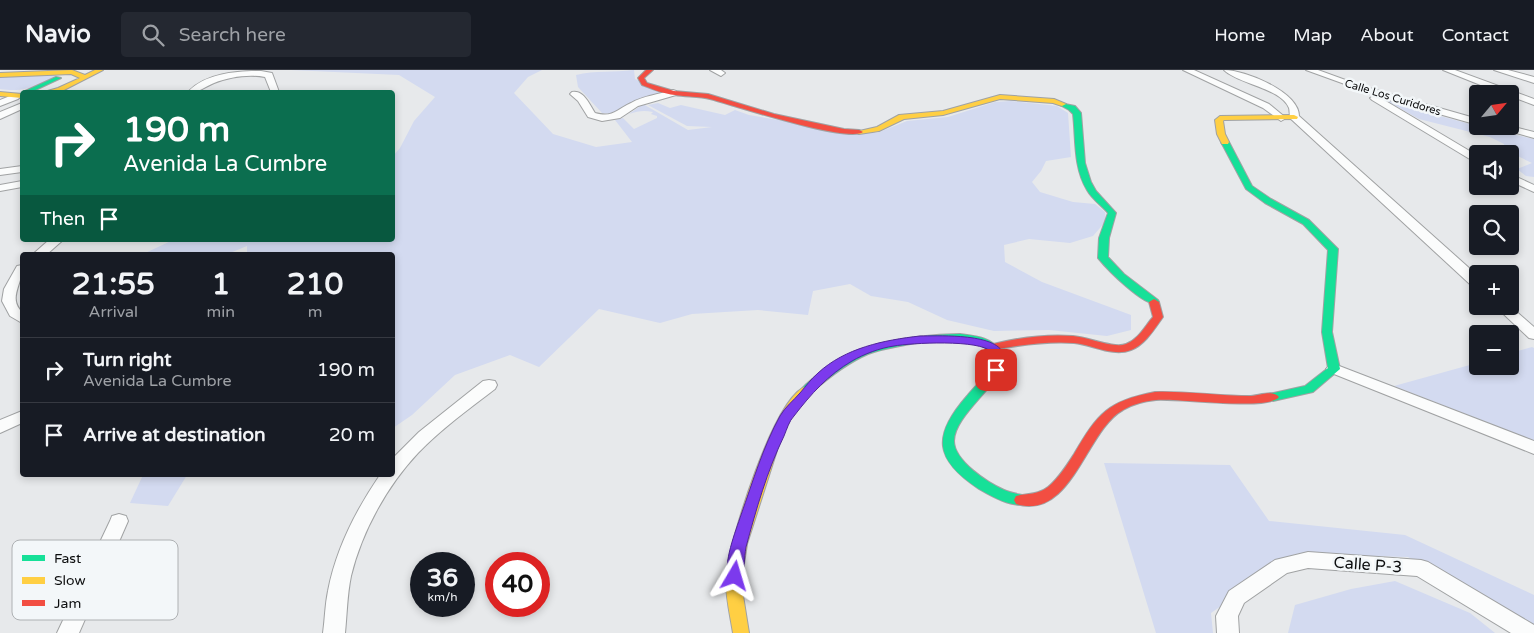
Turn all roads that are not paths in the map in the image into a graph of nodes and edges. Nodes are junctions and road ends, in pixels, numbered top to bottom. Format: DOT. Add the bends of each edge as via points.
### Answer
graph roads {
  1 [pos="100,70"];
  2 [pos="650,70"];
  3 [pos="1187,70"];
  4 [pos="1228,70"];
  5 [pos="1310,70"];
  6 [pos="1447,70"];
  7 [pos="1498,70"];
  8 [pos="74,73"];
  9 [pos="0,75"];
  10 [pos="1534,80"];
  11 [pos="1359,88"];
  12 [pos="37,90"];
  13 [pos="58,90"];
  14 [pos="195,90"];
  15 [pos="273,90"];
  16 [pos="673,93"];
  17 [pos="0,94"];
  18 [pos="575,94"];
  19 [pos="20,97"];
  20 [pos="20,98"];
  21 [pos="20,99"];
  22 [pos="1534,102"];
  23 [pos="0,103"];
  24 [pos="0,116"];
  25 [pos="1294,117"];
  26 [pos="1281,118"];
  27 [pos="1469,119"];
  28 [pos="1519,131"];
  29 [pos="1534,135"];
  30 [pos="1469,155"];
  31 [pos="20,169"];
  32 [pos="0,172"];
  33 [pos="1519,182"];
  34 [pos="20,184"];
  35 [pos="0,188"];
  36 [pos="1534,189"];
  37 [pos="54,242"];
  38 [pos="42,252"];
  39 [pos="20,272"];
  40 [pos="1469,276"];
  41 [pos="1512,315"];
  42 [pos="20,318"];
  43 [pos="1534,335"];
  44 [pos="993,347"];
  45 [pos="1334,369"];
  46 [pos="488,385"];
  47 [pos="1534,448"];
  48 [pos="395,468"];
  49 [pos="389,477"];
  50 [pos="119,521"];
  51 [pos="110,540"];
  52 [pos="74,620"];
  53 [pos="68,633"];
  54 [pos="334,633"];
  55 [pos="741,633"];
  56 [pos="1228,633"];
  57 [pos="1529,633"];
  1 -- 8 [label="street"];
  2 -- 16 [label="street" via="641,78 644,84"];
  3 -- 26 [label="street" via="1266,106"];
  4 -- 25 [label="street" via="1287,97 1294,105"];
  5 -- 11 [label="street, Calle Los Curidores"];
  6 -- 22 [label="street"];
  7 -- 10 [label="street"];
  8 -- 9 [label="street"];
  8 -- 12 [label="street"];
  8 -- 13 [label="street"];
  11 -- 27 [label="street, Calle Los Curidores"];
  11 -- 30 [label="street"];
  14 -- 15 [label="street" via="212,82 254,73 269,75"];
  16 -- 18 [label="street" via="635,104 617,116 602,118 591,115 582,99"];
  16 -- 44 [label="street" via="708,96 772,116 863,132 879,129 902,117 943,113 1000,97 1054,101 1072,108 1077,113 1089,188 1110,207 1112,213 1104,238 1104,258 1120,276 1154,301 1158,317 1132,346 1111,348 1066,339 1030,340"];
  17 -- 19 [label="street"];
  20 -- 23 [label="street"];
  21 -- 24 [label="street"];
  25 -- 26 [label="street"];
  25 -- 40 [label="street"];
  26 -- 45 [label="street" via="1223,118 1220,120 1221,134 1249,187 1306,222 1333,249 1327,332"];
  28 -- 29 [label="street"];
  31 -- 32 [label="street"];
  33 -- 36 [label="street"];
  34 -- 35 [label="street"];
  37 -- 38 [label="street"];
  39 -- 42 [label="street" via="8,296 10,307"];
  41 -- 43 [label="street"];
  44 -- 45 [label="street" via="998,353 996,370 954,421 947,436 949,449 977,481 1014,499 1030,501 1055,491 1104,417 1118,407 1148,397 1263,399 1309,388"];
  44 -- 55 [label="street" via="981,342 949,339 893,342 848,359 823,375 805,393 787,416 770,452 735,561 734,591"];
  45 -- 47 [label="street"];
  46 -- 48 [label="street" via="436,428"];
  49 -- 54 [label="street" via="351,546 339,589"];
  50 -- 51 [label="street"];
  52 -- 53 [label="street"];
  56 -- 57 [label="street, Calle P-3" via="1227,616 1236,597 1282,566 1308,560 1421,568"];
}
